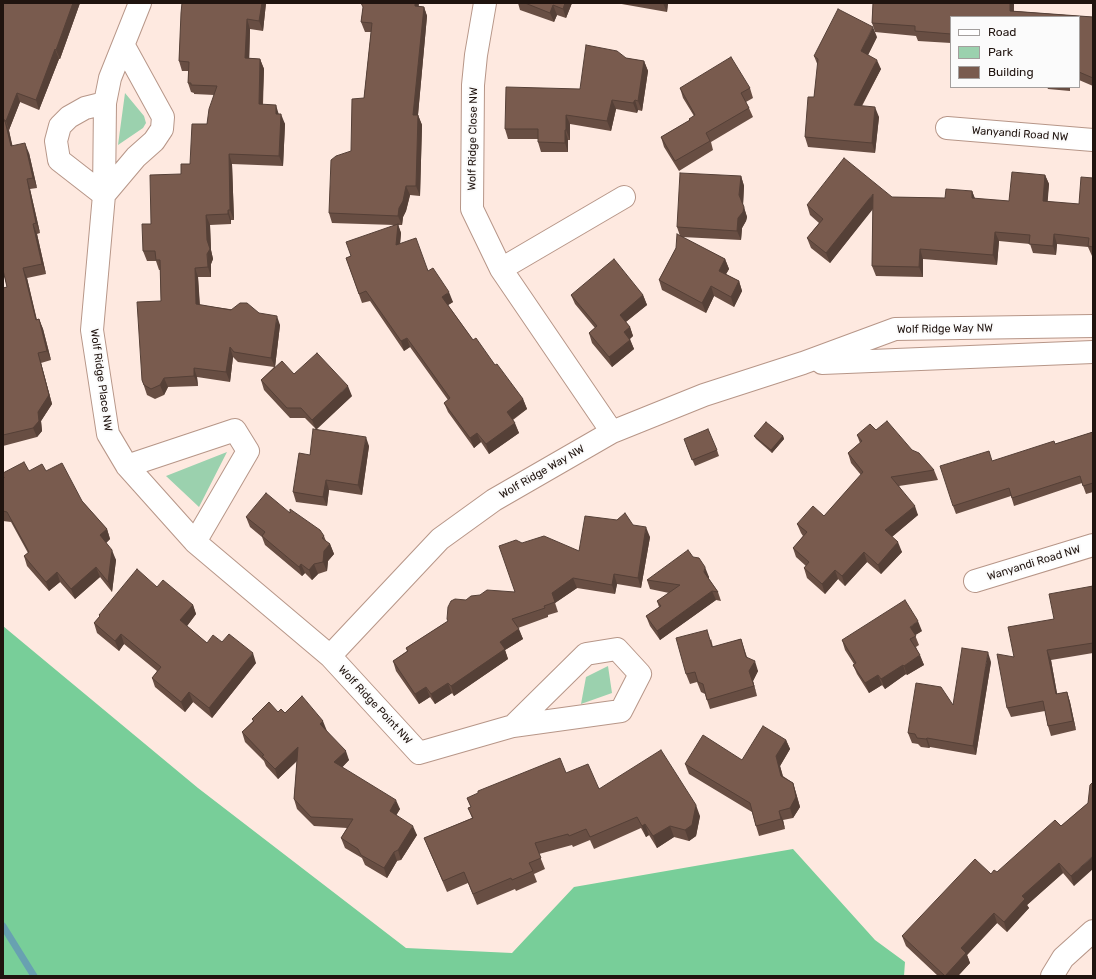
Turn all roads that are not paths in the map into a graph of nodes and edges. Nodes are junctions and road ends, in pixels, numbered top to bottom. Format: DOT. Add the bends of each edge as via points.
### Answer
graph roads {
  1 [pos="140,3"];
  2 [pos="485,3"];
  3 [pos="124,46"];
  4 [pos="105,103"];
  5 [pos="947,128"];
  6 [pos="1093,140"];
  7 [pos="104,195"];
  8 [pos="624,197"];
  9 [pos="501,269"];
  10 [pos="1093,326"];
  11 [pos="1093,352"];
  12 [pos="803,363"];
  13 [pos="612,432"];
  14 [pos="127,466"];
  15 [pos="195,542"];
  16 [pos="1093,545"];
  17 [pos="975,581"];
  18 [pos="330,656"];
  19 [pos="513,726"];
  20 [pos="1093,931"];
  21 [pos="1052,976"];
  1 -- 3 [label="street, Wolf Ridge Place NW"];
  2 -- 9 [label="street, Wolf Ridge Close NW" via="473,85 472,210"];
  3 -- 4 [label="street, Wolf Ridge Place NW" via="110,78"];
  3 -- 7 [label="street" via="163,117 162,128 154,141 136,157"];
  4 -- 7 [label="street, Wolf Ridge Place NW"];
  4 -- 7 [label="street" via="85,108 69,117 60,126 56,141 59,160"];
  5 -- 6 [label="street, Wanyandi Road NW"];
  7 -- 14 [label="street, Wolf Ridge Place NW" via="92,330 108,434"];
  8 -- 9 [label="street"];
  9 -- 13 [label="street, Wolf Ridge Close NW"];
  10 -- 12 [label="street, Wolf Ridge Way NW" via="895,329"];
  11 -- 12 [label="street, Wolf Ridge Way NW"];
  12 -- 13 [label="street, Wolf Ridge Way NW" via="704,395"];
  13 -- 18 [label="street, Wolf Ridge Way NW" via="494,500 440,539"];
  14 -- 15 [label="street, Wolf Ridge Place NW"];
  14 -- 15 [label="street" via="235,430 248,451"];
  15 -- 18 [label="street, Wolf Ridge Place NW"];
  16 -- 17 [label="street, Wanyandi Road NW"];
  18 -- 19 [label="street, Wolf Ridge Point NW" via="419,752"];
  19 -- 19 [label="street, Wolf Ridge Point NW" via="621,711 640,674 617,649 586,654"];
  20 -- 21 [label="street" via="1063,958"];
}
